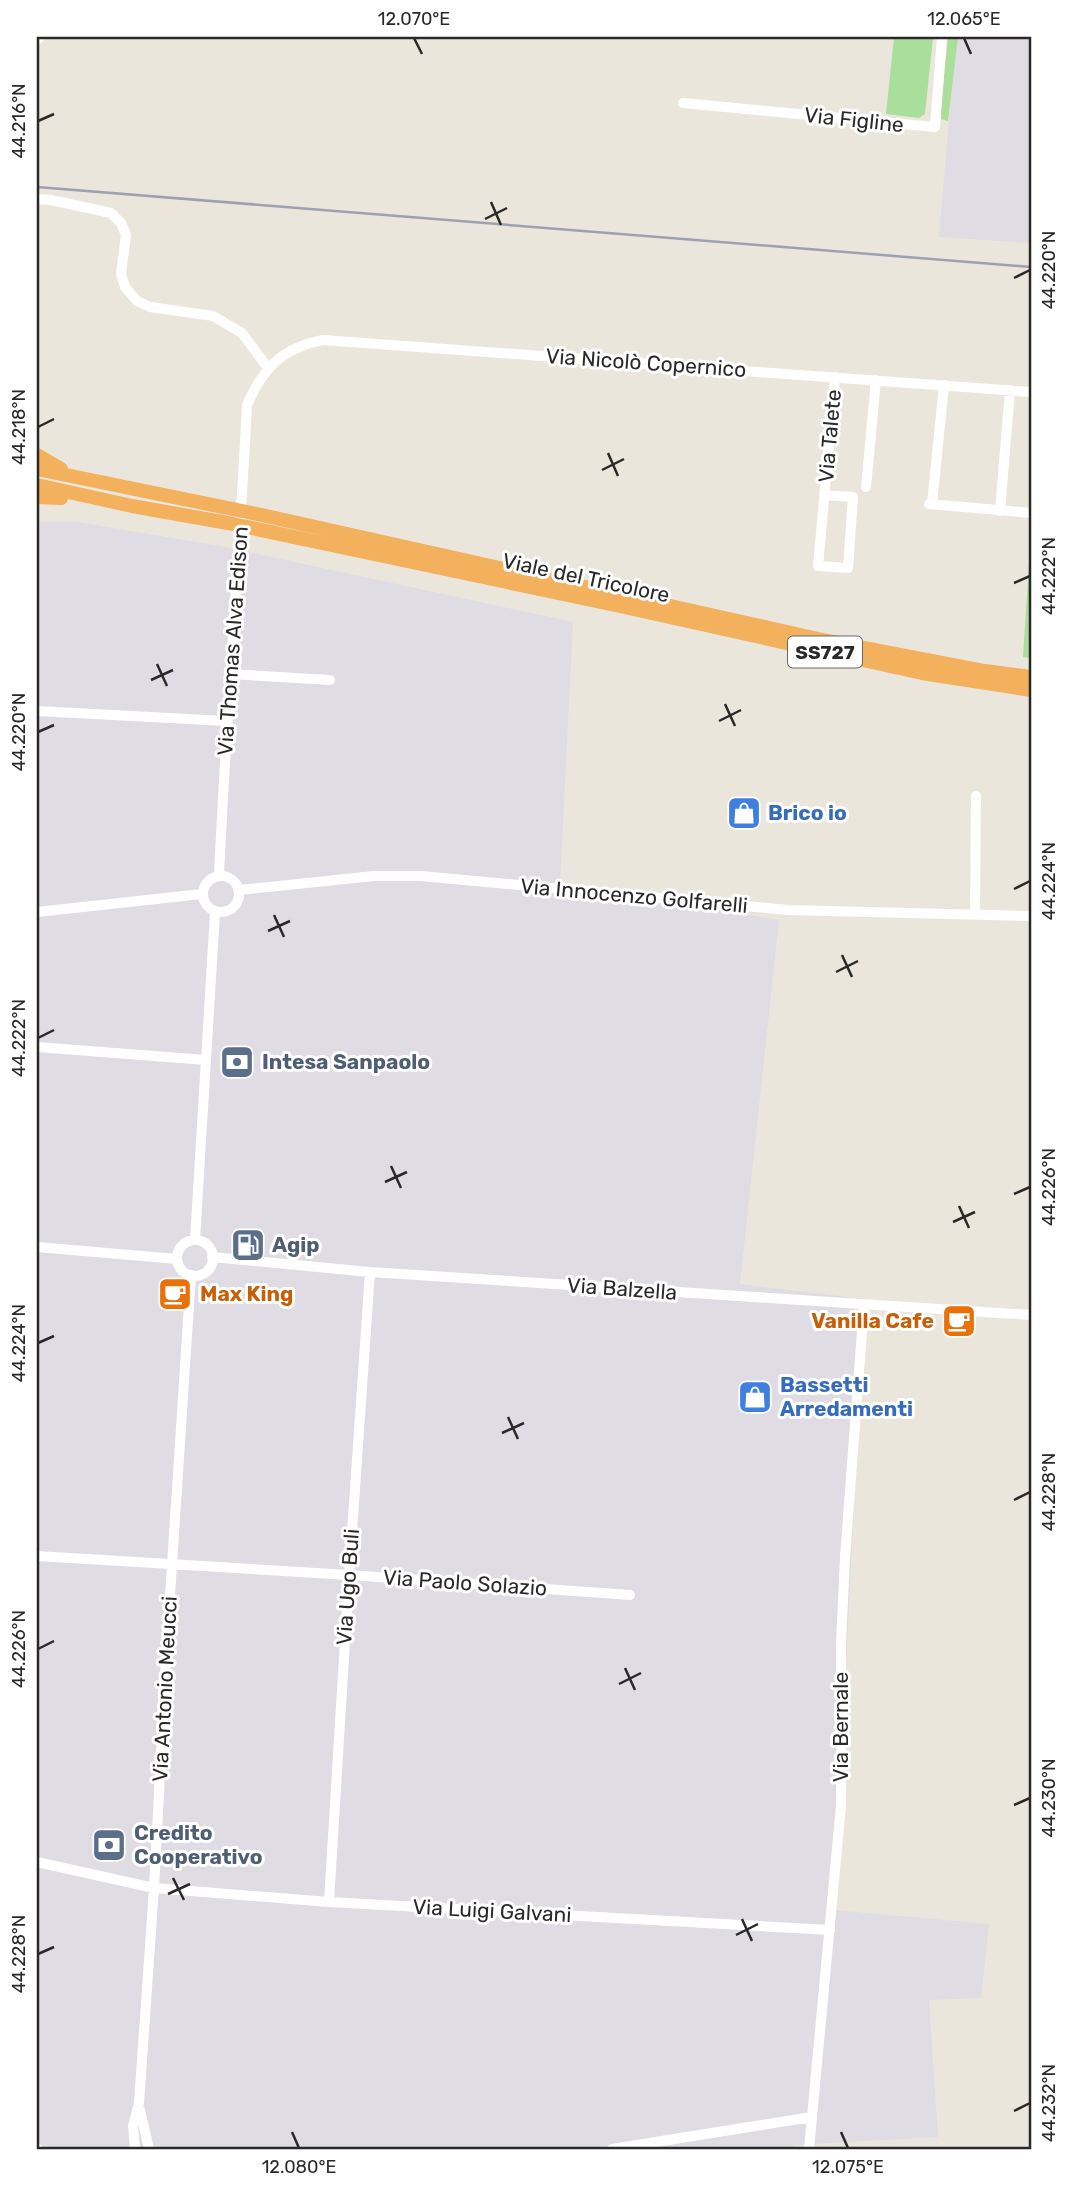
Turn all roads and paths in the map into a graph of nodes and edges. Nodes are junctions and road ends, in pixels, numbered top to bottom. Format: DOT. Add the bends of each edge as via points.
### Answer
graph roads {
  1 [pos="942,37"];
  2 [pos="683,103"];
  3 [pos="37,199"];
  4 [pos="268,368"];
  5 [pos="835,377"];
  6 [pos="876,380"];
  7 [pos="944,385"];
  8 [pos="1010,390"];
  9 [pos="1031,392"];
  10 [pos="247,405"];
  11 [pos="37,455"];
  12 [pos="37,470"];
  13 [pos="37,485"];
  14 [pos="866,487"];
  15 [pos="824,495"];
  16 [pos="37,497"];
  17 [pos="132,498"];
  18 [pos="1000,511"];
  19 [pos="1031,513"];
  20 [pos="621,601"];
  21 [pos="230,674"];
  22 [pos="1031,677"];
  23 [pos="330,680"];
  24 [pos="1031,690"];
  25 [pos="37,711"];
  26 [pos="226,721"];
  27 [pos="976,796"];
  28 [pos="219,876"];
  29 [pos="239,890"];
  30 [pos="202,894"];
  31 [pos="37,912"];
  32 [pos="215,912"];
  33 [pos="975,913"];
  34 [pos="1031,916"];
  35 [pos="37,1047"];
  36 [pos="206,1060"];
  37 [pos="195,1240"];
  38 [pos="37,1247"];
  39 [pos="212,1257"];
  40 [pos="177,1259"];
  41 [pos="370,1272"];
  42 [pos="191,1275"];
  43 [pos="864,1305"];
  44 [pos="1031,1315"];
  45 [pos="37,1556"];
  46 [pos="173,1563"];
  47 [pos="349,1575"];
  48 [pos="631,1595"];
  49 [pos="37,1862"];
  50 [pos="154,1888"];
  51 [pos="329,1902"];
  52 [pos="830,1930"];
  53 [pos="139,2103"];
  54 [pos="812,2117"];
  55 [pos="135,2149"];
  56 [pos="149,2149"];
  57 [pos="612,2149"];
  58 [pos="809,2149"];
  1 -- 2 [label="street, Via Figline" via="935,127"];
  3 -- 4 [label="street" via="111,212 126,235 121,274 136,301 213,316 242,333"];
  4 -- 5 [label="street, Via Nicolò Copernico" via="289,351 323,340"];
  4 -- 10 [label="street, Via Nicolò Copernico"];
  5 -- 6 [label="street, Via Nicolò Copernico"];
  5 -- 15 [label="street, Via Talete"];
  6 -- 7 [label="street, Via Nicolò Copernico"];
  6 -- 14 [label="street"];
  7 -- 8 [label="street, Via Nicolò Copernico"];
  7 -- 18 [label="street" via="931,504"];
  8 -- 9 [label="street, Via Nicolò Copernico"];
  8 -- 18 [label="street"];
  10 -- 21 [label="street, Via Thomas Alva Edison"];
  11 -- 17 [label="highway"];
  12 -- 17 [label="highway"];
  13 -- 17 [label="highway"];
  15 -- 15 [label="street, Via Talete" via="853,497 848,568 818,566"];
  16 -- 17 [label="highway" via="103,506"];
  17 -- 20 [label="highway, Viale del Tricolore / SS727"];
  18 -- 19 [label="street"];
  20 -- 22 [label="highway, Viale del Tricolore / SS727"];
  20 -- 24 [label="highway, Viale del Tricolore / SS727" via="922,673"];
  21 -- 23 [label="street"];
  21 -- 26 [label="street, Via Thomas Alva Edison"];
  25 -- 26 [label="street"];
  26 -- 28 [label="street, Via Thomas Alva Edison"];
  27 -- 33 [label="street"];
  28 -- 29 [label="street" via="233,881"];
  28 -- 30 [label="street" via="205,884"];
  29 -- 32 [label="street" via="231,909"];
  29 -- 33 [label="street, Via Innocenzo Golfarelli" via="374,876 421,876 788,910"];
  30 -- 31 [label="street"];
  30 -- 32 [label="street" via="205,905"];
  32 -- 36 [label="street"];
  33 -- 34 [label="street, Via Innocenzo Golfarelli"];
  35 -- 36 [label="street"];
  36 -- 37 [label="street"];
  37 -- 39 [label="street" via="205,1243"];
  37 -- 40 [label="street" via="184,1243"];
  38 -- 40 [label="street"];
  39 -- 41 [label="street, Via Balzella"];
  39 -- 42 [label="street" via="206,1271"];
  40 -- 42 [label="street" via="181,1270"];
  41 -- 43 [label="street, Via Balzella"];
  41 -- 47 [label="street, Via Ugo Buli"];
  42 -- 46 [label="street, Via Antonio Meucci"];
  43 -- 44 [label="street, Via Balzella"];
  43 -- 52 [label="street, Via Bernale" via="844,1569 841,1805"];
  45 -- 46 [label="street, Via Paolo Solazio"];
  46 -- 47 [label="street, Via Paolo Solazio"];
  46 -- 50 [label="street, Via Antonio Meucci"];
  47 -- 48 [label="street, Via Paolo Solazio"];
  47 -- 51 [label="street, Via Ugo Buli"];
  49 -- 50 [label="street, Via Luigi Galvani"];
  50 -- 51 [label="street, Via Luigi Galvani"];
  50 -- 53 [label="street, Via Antonio Meucci"];
  51 -- 52 [label="street, Via Luigi Galvani"];
  52 -- 54 [label="street, Via Bernale"];
  53 -- 55 [label="street, Via Antonio Meucci"];
  53 -- 56 [label="street, Via Antonio Meucci"];
  54 -- 57 [label="street"];
  54 -- 58 [label="street, Via Bernale"];
}
